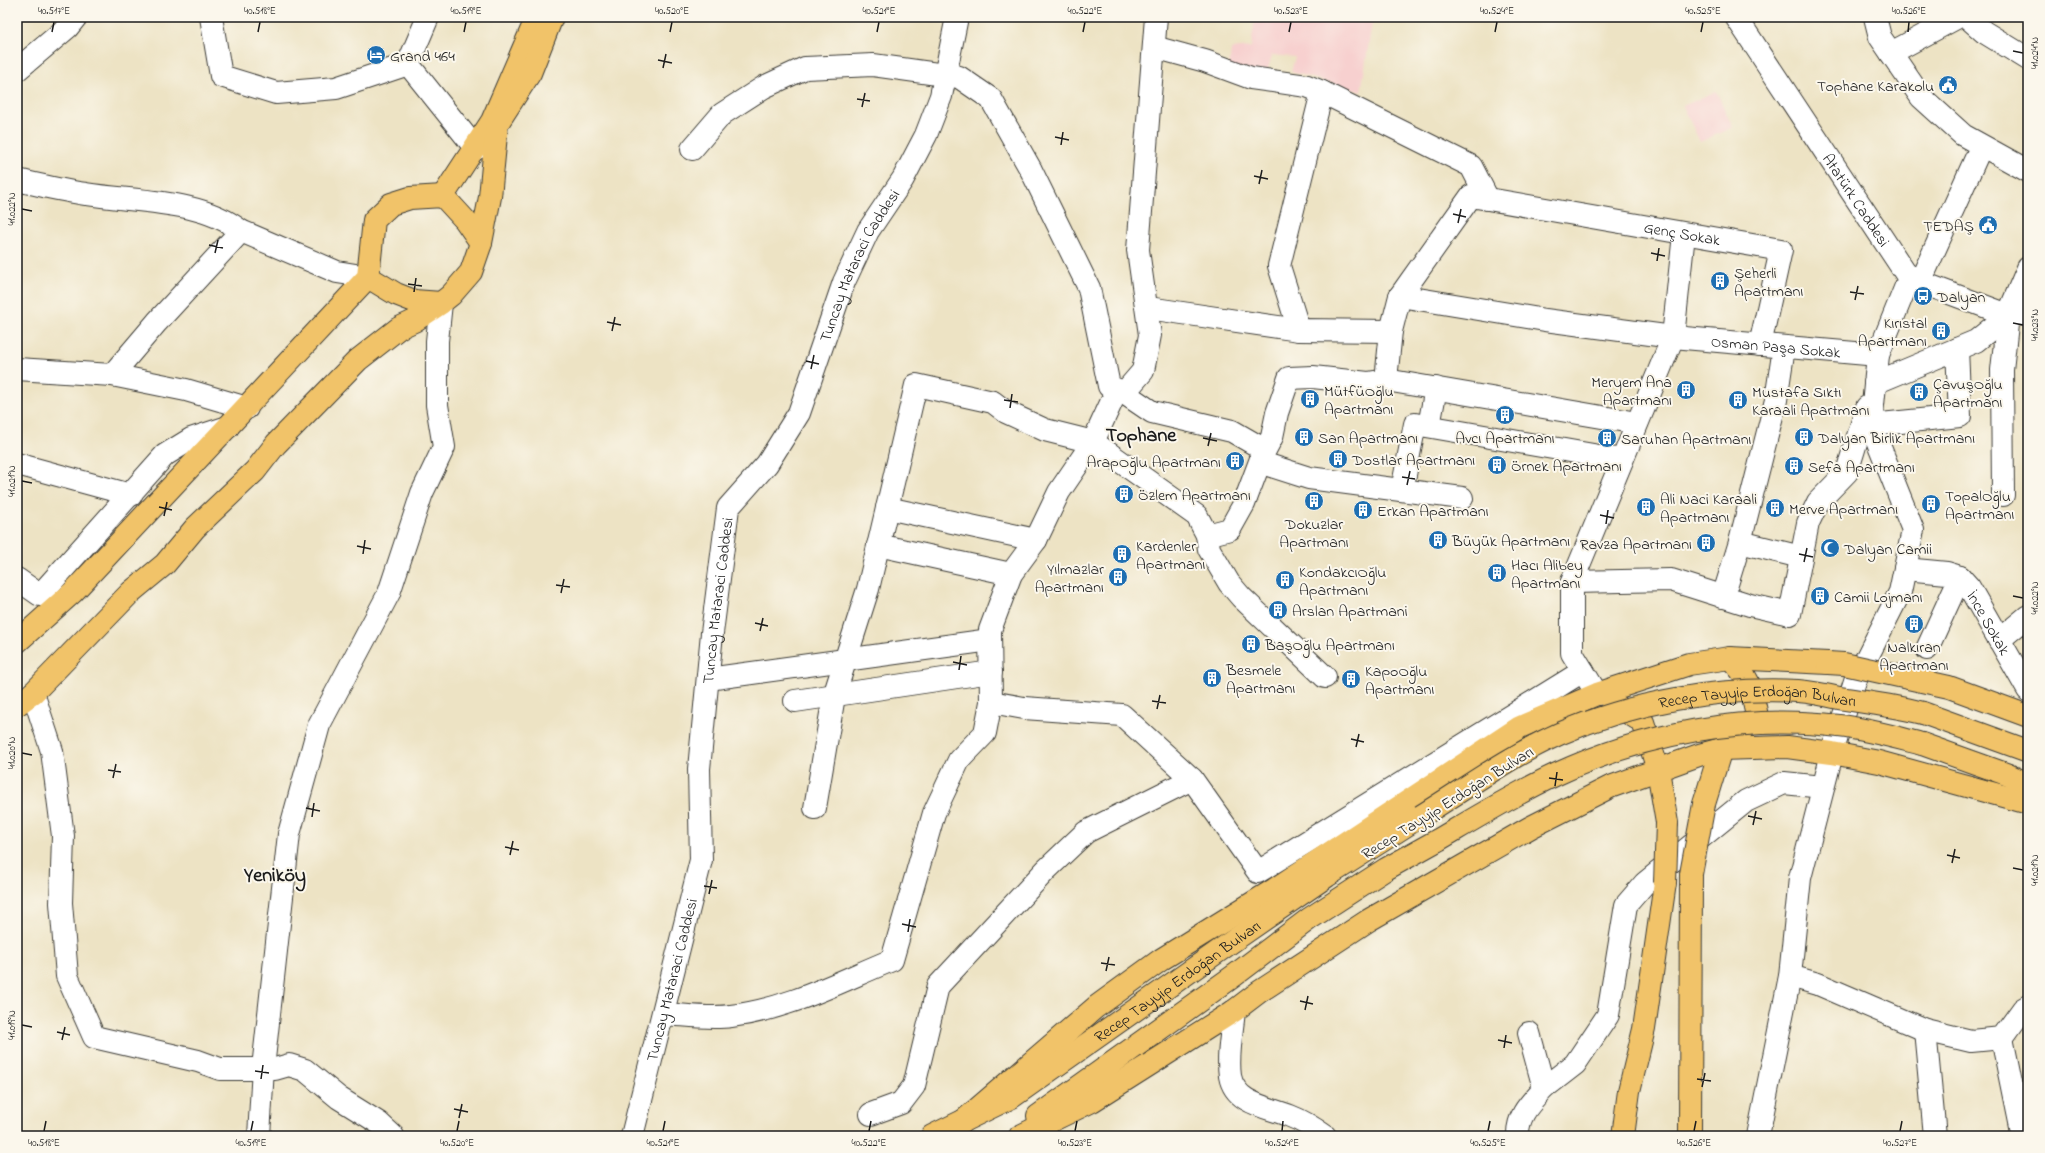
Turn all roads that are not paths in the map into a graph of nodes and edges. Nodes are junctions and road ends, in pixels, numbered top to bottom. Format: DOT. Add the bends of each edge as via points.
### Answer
graph roads {
  1 [pos="76,17"];
  2 [pos="211,17"];
  3 [pos="428,17"];
  4 [pos="536,17"];
  5 [pos="552,17"];
  6 [pos="957,17"];
  7 [pos="1156,17"];
  8 [pos="1736,17"];
  9 [pos="1875,17"];
  10 [pos="1958,17"];
  11 [pos="1967,17"];
  12 [pos="1154,47"];
  13 [pos="1891,53"];
  14 [pos="2028,59"];
  15 [pos="408,64"];
  16 [pos="17,70"];
  17 [pos="946,74"];
  18 [pos="1322,92"];
  19 [pos="1981,147"];
  20 [pos="476,149"];
  21 [pos="692,149"];
  22 [pos="2028,171"];
  23 [pos="17,180"];
  24 [pos="443,196"];
  25 [pos="1488,199"];
  26 [pos="241,230"];
  27 [pos="1684,234"];
  28 [pos="481,243"];
  29 [pos="2028,268"];
  30 [pos="368,277"];
  31 [pos="1915,279"];
  32 [pos="1400,296"];
  33 [pos="441,303"];
  34 [pos="1148,308"];
  35 [pos="2018,314"];
  36 [pos="414,321"];
  37 [pos="1299,330"];
  38 [pos="1390,332"];
  39 [pos="1673,337"];
  40 [pos="437,341"];
  41 [pos="1760,345"];
  42 [pos="1784,347"];
  43 [pos="1957,349"];
  44 [pos="1878,355"];
  45 [pos="17,369"];
  46 [pos="112,375"];
  47 [pos="1386,380"];
  48 [pos="1875,382"];
  49 [pos="1436,388"];
  50 [pos="1120,392"];
  51 [pos="247,408"];
  52 [pos="1638,423"];
  53 [pos="1871,425"];
  54 [pos="1429,426"];
  55 [pos="228,427"];
  56 [pos="1093,442"];
  57 [pos="1262,456"];
  58 [pos="1622,460"];
  59 [pos="17,464"];
  60 [pos="1402,490"];
  61 [pos="131,495"];
  62 [pos="2003,495"];
  63 [pos="1462,498"];
  64 [pos="887,508"];
  65 [pos="1207,535"];
  66 [pos="1036,540"];
  67 [pos="1740,542"];
  68 [pos="878,545"];
  69 [pos="1801,557"];
  70 [pos="1905,569"];
  71 [pos="1011,574"];
  72 [pos="1960,577"];
  73 [pos="17,579"];
  74 [pos="1572,582"];
  75 [pos="1723,597"];
  76 [pos="2028,616"];
  77 [pos="990,640"];
  78 [pos="1999,640"];
  79 [pos="17,642"];
  80 [pos="1927,650"];
  81 [pos="1730,658"];
  82 [pos="846,660"];
  83 [pos="1583,670"];
  84 [pos="991,672"];
  85 [pos="1325,678"];
  86 [pos="708,679"];
  87 [pos="2028,690"];
  88 [pos="1597,694"];
  89 [pos="834,696"];
  90 [pos="25,699"];
  91 [pos="795,701"];
  92 [pos="991,702"];
  93 [pos="2028,716"];
  94 [pos="1721,749"];
  95 [pos="2028,751"];
  96 [pos="1832,754"];
  97 [pos="1658,770"];
  98 [pos="1192,779"];
  99 [pos="2028,784"];
  100 [pos="1823,787"];
  101 [pos="2028,803"];
  102 [pos="814,808"];
  103 [pos="1790,976"];
  104 [pos="2028,1006"];
  105 [pos="1234,1011"];
  106 [pos="663,1014"];
  107 [pos="1925,1030"];
  108 [pos="1529,1033"];
  109 [pos="2002,1038"];
  110 [pos="263,1068"];
  111 [pos="1544,1088"];
  112 [pos="871,1114"];
  113 [pos="962,1122"];
  114 [pos="259,1136"];
  115 [pos="393,1136"];
  116 [pos="632,1136"];
  117 [pos="932,1136"];
  118 [pos="1012,1136"];
  119 [pos="1020,1136"];
  120 [pos="1325,1136"];
  121 [pos="1518,1136"];
  122 [pos="1623,1136"];
  123 [pos="1690,1136"];
  124 [pos="1758,1136"];
  125 [pos="1935,1136"];
  126 [pos="2022,1136"];
  1 -- 16 [label="street" via="68,27"];
  2 -- 15 [label="street" via="221,76 276,93 336,88"];
  3 -- 15 [label="street"];
  4 -- 20 [label="main road" via="492,122"];
  5 -- 28 [label="main road" via="530,73 497,124 490,197"];
  6 -- 17 [label="street, Tuncay Mataraci Caddesi"];
  7 -- 12 [label="street"];
  8 -- 31 [label="street, Atatürk Caddesi" via="1886,246 1906,274"];
  9 -- 13 [label="street" via="1880,37"];
  10 -- 13 [label="street"];
  11 -- 14 [label="street" via="1984,32"];
  12 -- 18 [label="street" via="1205,61 1251,78 1307,86"];
  12 -- 34 [label="street" via="1138,250"];
  13 -- 19 [label="street" via="1921,98 1963,135"];
  15 -- 20 [label="street"];
  17 -- 21 [label="street" via="873,64 805,68 764,87 722,114"];
  17 -- 50 [label="street" via="959,76 991,99 1031,170 1088,288 1109,386"];
  17 -- 86 [label="street, Tuncay Mataraci Caddesi" via="941,96 926,135 903,179 868,231 844,282 799,413 767,464 728,508"];
  18 -- 25 [label="street" via="1472,166"];
  18 -- 37 [label="street" via="1280,266"];
  19 -- 22 [label="street"];
  19 -- 31 [label="street"];
  20 -- 24 [label="main road"];
  23 -- 26 [label="street" via="85,194 189,207 231,222"];
  24 -- 28 [label="main road" via="465,220"];
  24 -- 30 [label="main road" via="410,198 391,204 374,220"];
  25 -- 27 [label="street, Genç Sokak"];
  25 -- 32 [label="street, Genç Sokak" via="1471,196"];
  26 -- 30 [label="street" via="337,272"];
  26 -- 46 [label="street"];
  27 -- 39 [label="street"];
  27 -- 41 [label="street, Genç Sokak" via="1781,250"];
  28 -- 33 [label="main road" via="471,272"];
  29 -- 35 [label="street"];
  30 -- 33 [label="main road" via="414,302"];
  30 -- 51 [label="main road"];
  31 -- 35 [label="street, Atatürk Caddesi"];
  31 -- 44 [label="street"];
  32 -- 38 [label="street"];
  32 -- 39 [label="street, Osman Paşa Sokak" via="1545,320"];
  33 -- 36 [label="main road"];
  33 -- 40 [label="street"];
  34 -- 37 [label="street"];
  34 -- 50 [label="street" via="1150,335 1143,371"];
  35 -- 43 [label="street" via="1976,341"];
  35 -- 62 [label="street" via="2002,370"];
  36 -- 40 [label="street"];
  36 -- 90 [label="main road" via="400,328 358,360 276,444 255,472 195,528 165,564 131,592"];
  37 -- 38 [label="street"];
  38 -- 47 [label="street"];
  39 -- 41 [label="street, Osman Paşa Sokak"];
  39 -- 52 [label="street"];
  40 -- 110 [label="street" via="437,405 444,447 422,493 389,593 320,725 289,834"];
  41 -- 42 [label="street, Osman Paşa Sokak"];
  42 -- 44 [label="street, Osman Paşa Sokak"];
  42 -- 67 [label="street" via="1776,400"];
  43 -- 48 [label="street"];
  43 -- 53 [label="street" via="1960,416"];
  44 -- 48 [label="street"];
  45 -- 46 [label="street"];
  46 -- 51 [label="street" via="186,390"];
  47 -- 49 [label="street"];
  47 -- 57 [label="street" via="1368,383 1313,377 1289,378 1272,437"];
  48 -- 53 [label="street"];
  48 -- 69 [label="street" via="1847,472 1818,502 1808,523"];
  49 -- 52 [label="street"];
  49 -- 54 [label="street"];
  50 -- 56 [label="street"];
  50 -- 57 [label="street" via="1152,412 1232,431 1258,446"];
  51 -- 55 [label="main road"];
  52 -- 58 [label="street"];
  53 -- 70 [label="street" via="1913,530"];
  54 -- 58 [label="street"];
  54 -- 60 [label="street" via="1415,424"];
  55 -- 61 [label="street" via="191,439 165,455"];
  55 -- 79 [label="main road" via="73,592"];
  56 -- 64 [label="street" via="1045,430 1006,412 993,402 916,385"];
  56 -- 65 [label="street" via="1196,516"];
  56 -- 66 [label="street" via="1058,492"];
  57 -- 60 [label="street" via="1265,464 1309,478"];
  57 -- 65 [label="street" via="1244,504 1230,529"];
  58 -- 74 [label="street"];
  59 -- 61 [label="street"];
  60 -- 63 [label="street"];
  61 -- 73 [label="street" via="40,595"];
  64 -- 66 [label="street"];
  64 -- 68 [label="street"];
  65 -- 85 [label="street" via="1209,549 1229,583"];
  66 -- 71 [label="street"];
  67 -- 69 [label="street"];
  67 -- 75 [label="street"];
  68 -- 71 [label="street"];
  68 -- 82 [label="street" via="868,589"];
  69 -- 75 [label="street" via="1790,614"];
  70 -- 72 [label="street, İnce Sokak" via="1948,573"];
  70 -- 96 [label="street" via="1900,592 1855,681"];
  71 -- 77 [label="street" via="990,630"];
  72 -- 78 [label="street, İnce Sokak" via="1970,587"];
  72 -- 80 [label="street, İnce Sokak"];
  74 -- 75 [label="street" via="1671,580"];
  74 -- 83 [label="street" via="1572,653"];
  76 -- 78 [label="street"];
  77 -- 82 [label="street"];
  77 -- 84 [label="street"];
  78 -- 87 [label="street, İnce Sokak"];
  81 -- 88 [label="main road" via="1689,664"];
  81 -- 93 [label="main road, bridge" via="1844,664 1949,687"];
  81 -- 94 [label="main road" via="1751,686 1757,716"];
  82 -- 86 [label="street"];
  82 -- 89 [label="street"];
  83 -- 88 [label="street"];
  83 -- 98 [label="street" via="1258,872"];
  84 -- 89 [label="street"];
  84 -- 92 [label="street"];
  86 -- 106 [label="street, Tuncay Mataraci Caddesi" via="699,769 701,860"];
  88 -- 97 [label="main road" via="1643,722"];
  88 -- 113 [label="main road" via="1520,727 1275,889 1162,959 1096,1007"];
  89 -- 91 [label="street"];
  89 -- 102 [label="street"];
  90 -- 110 [label="street" via="52,751 63,836 61,903 67,976 94,1037 198,1061 220,1069"];
  92 -- 98 [label="street" via="1024,708 1122,715"];
  92 -- 106 [label="street" via="985,733 959,760 934,813 892,960 794,1002 771,1009 729,1016"];
  94 -- 96 [label="main road" via="1787,747"];
  94 -- 97 [label="main road"];
  94 -- 123 [label="main road, bridge" via="1704,804 1691,874"];
  95 -- 113 [label="main road, Recep Tayyip Erdoğan Bulvarı, bridge" via="1923,713 1800,691 1766,690 1717,694 1647,704 1604,717 1558,735 1496,769 1421,816 1327,876 1012,1097"];
  96 -- 100 [label="street"];
  96 -- 101 [label="main road" via="1879,762"];
  97 -- 105 [label="main road" via="1610,787 1531,827 1369,920"];
  97 -- 122 [label="main road, bridge" via="1667,823 1665,883 1644,1029 1628,1091"];
  98 -- 112 [label="street" via="1086,832 1046,870 938,986 914,1086 901,1103"];
  99 -- 118 [label="main road, Recep Tayyip Erdoğan Bulvarı, bridge" via="1922,744 1858,729 1820,724 1765,722 1702,729 1598,757 1564,771 1506,801 1380,873 1309,919"];
  100 -- 103 [label="street" via="1800,878"];
  100 -- 111 [label="street" via="1784,783 1746,801 1645,883 1626,905 1608,1015 1575,1064"];
  103 -- 107 [label="street" via="1818,984"];
  103 -- 124 [label="street"];
  104 -- 109 [label="street"];
  105 -- 119 [label="main road" via="1092,1101"];
  105 -- 120 [label="street" via="1229,1061 1234,1089 1245,1100 1307,1123"];
  106 -- 116 [label="street, Tuncay Mataraci Caddesi"];
  107 -- 109 [label="street" via="1971,1041"];
  107 -- 125 [label="street"];
  108 -- 111 [label="street"];
  109 -- 126 [label="street"];
  110 -- 114 [label="street"];
  110 -- 115 [label="street" via="275,1069 289,1065 305,1070 339,1098 379,1122"];
  111 -- 121 [label="street" via="1524,1109"];
  113 -- 117 [label="main road, Recep Tayyip Erdoğan Bulvarı"];
}
